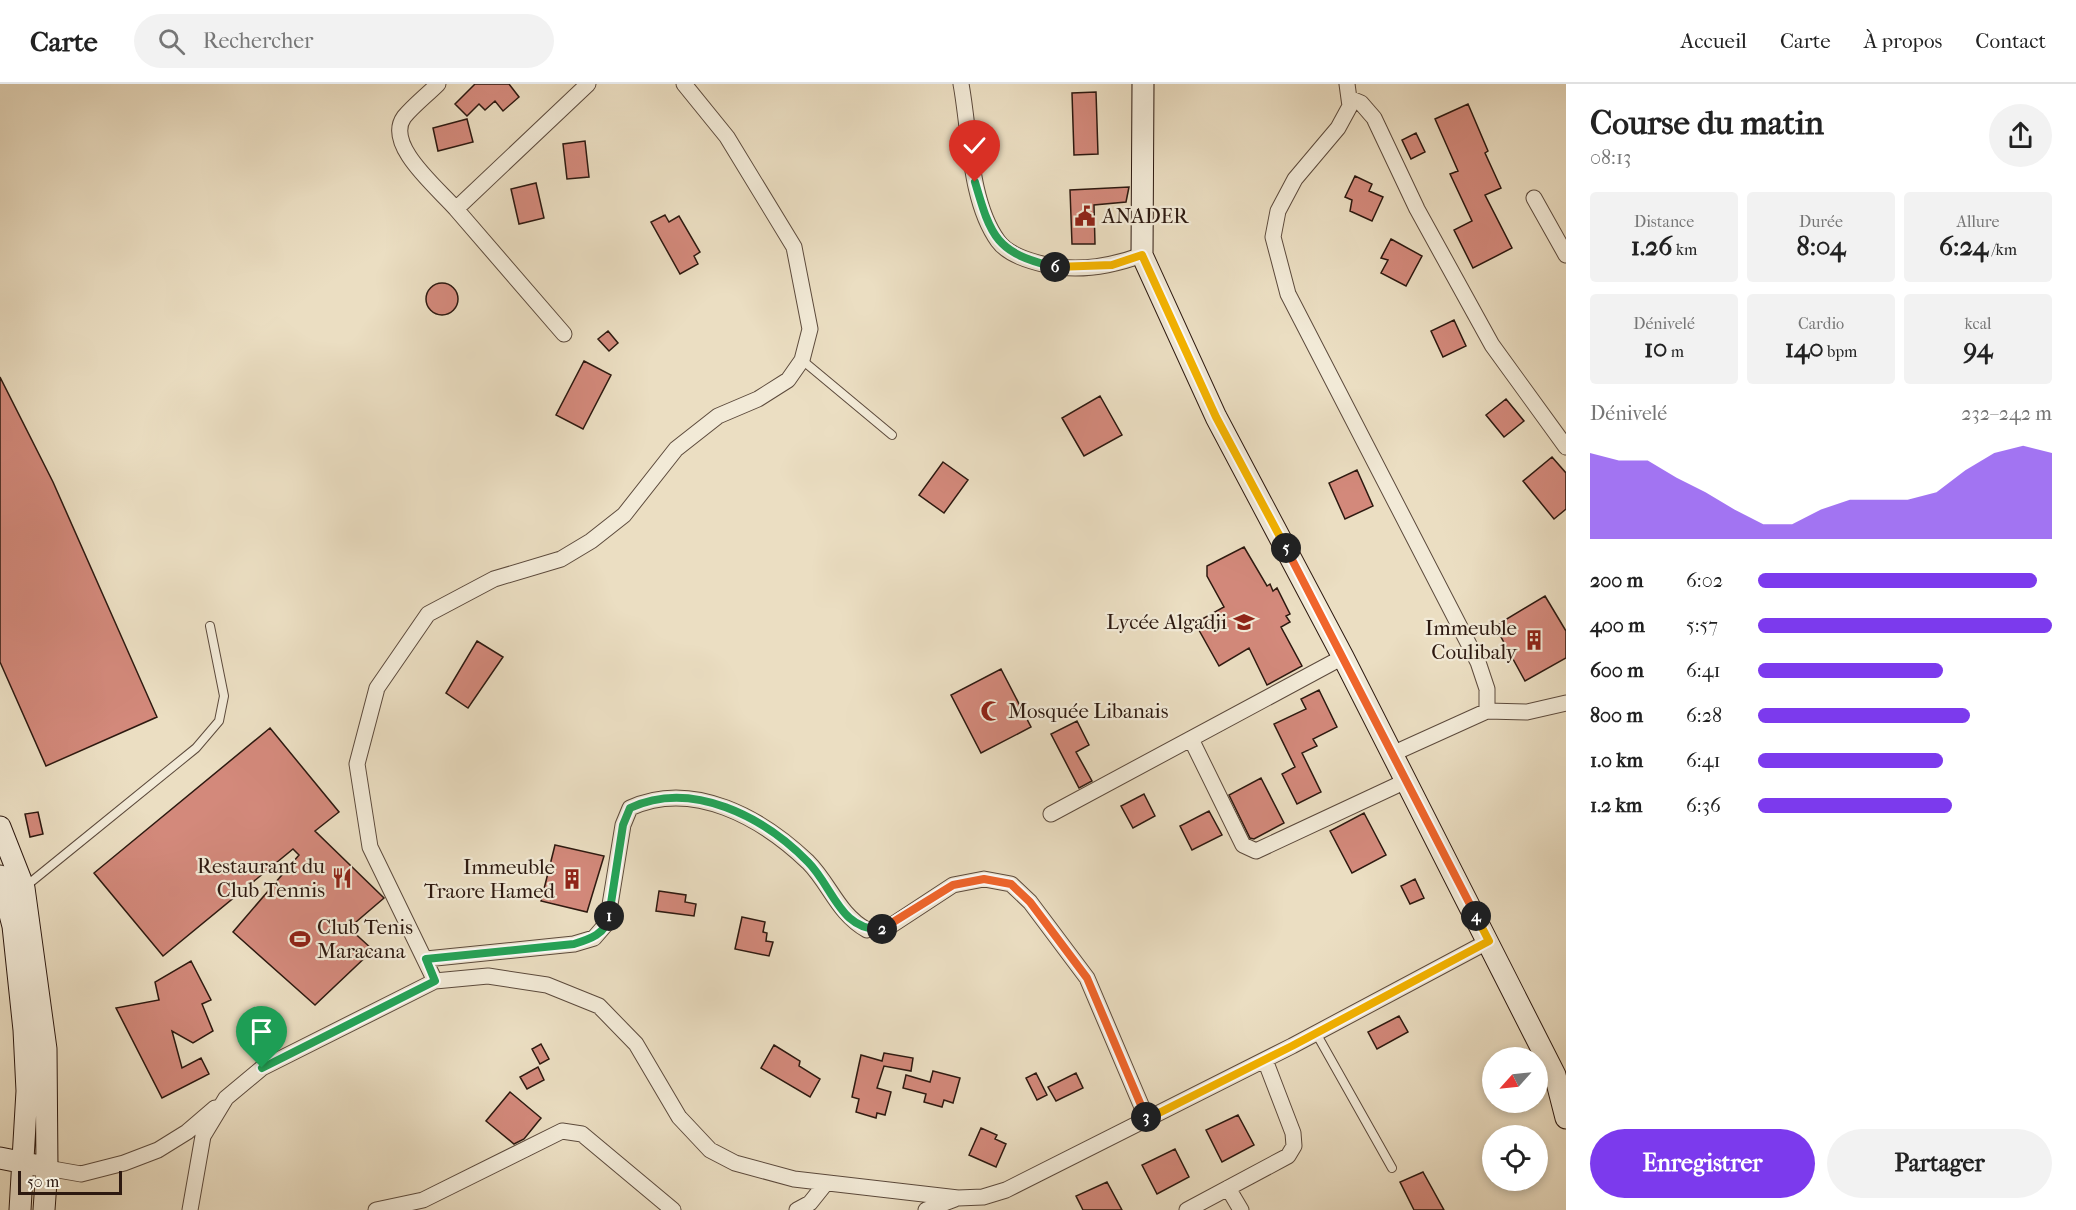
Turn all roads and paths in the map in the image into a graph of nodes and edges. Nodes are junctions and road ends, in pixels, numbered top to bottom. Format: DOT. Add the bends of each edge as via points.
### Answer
graph roads {
  1 [pos="438,84"];
  2 [pos="588,84"];
  3 [pos="684,84"];
  4 [pos="961,84"];
  5 [pos="1143,84"];
  6 [pos="1348,91"];
  7 [pos="1534,198"];
  8 [pos="456,209"];
  9 [pos="1142,255"];
  10 [pos="1566,255"];
  11 [pos="564,334"];
  12 [pos="802,360"];
  13 [pos="892,435"];
  14 [pos="1566,447"];
  15 [pos="210,626"];
  16 [pos="1343,657"];
  17 [pos="1566,704"];
  18 [pos="1487,711"];
  19 [pos="1191,739"];
  20 [pos="1392,754"];
  21 [pos="1406,781"];
  22 [pos="1051,814"];
  23 [pos="0,827"];
  24 [pos="0,876"];
  25 [pos="16,893"];
  26 [pos="1489,941"];
  27 [pos="426,959"];
  28 [pos="435,981"];
  29 [pos="1316,1033"];
  30 [pos="1265,1060"];
  31 [pos="226,1098"];
  32 [pos="1566,1118"];
  33 [pos="1147,1119"];
  34 [pos="0,1158"];
  35 [pos="23,1162"];
  36 [pos="47,1168"];
  37 [pos="1392,1168"];
  38 [pos="826,1183"];
  39 [pos="1228,1188"];
  40 [pos="952,1204"];
  41 [pos="20,1210"];
  42 [pos="44,1210"];
  43 [pos="190,1210"];
  44 [pos="376,1210"];
  45 [pos="673,1210"];
  46 [pos="796,1210"];
  47 [pos="926,1210"];
  48 [pos="1187,1210"];
  49 [pos="1240,1210"];
  1 -- 8 [label="street" via="403,119 398,134 403,150"];
  2 -- 8 [label="street"];
  3 -- 12 [label="street" via="727,137 794,248 810,329"];
  4 -- 9 [label="street" via="975,182 985,216 999,242 1024,259 1058,267 1112,265"];
  5 -- 9 [label="street"];
  6 -- 14 [label="street" via="1374,118 1417,208 1491,345"];
  6 -- 18 [label="street" via="1350,106 1338,128 1295,178 1278,212 1273,237 1278,260 1288,294 1478,662 1487,689"];
  7 -- 10 [label="street"];
  8 -- 11 [label="street"];
  9 -- 16 [label="street" via="1216,417"];
  12 -- 13 [label="lane"];
  12 -- 27 [label="street" via="788,380 758,399 718,416 676,449 624,515 591,541 561,559 494,579 428,614 377,688 357,764 370,847"];
  15 -- 25 [label="lane" via="224,696 219,721 196,748"];
  16 -- 19 [label="street"];
  16 -- 20 [label="street"];
  17 -- 18 [label="street" via="1527,712"];
  18 -- 20 [label="street"];
  19 -- 21 [label="street" via="1243,845 1249,850 1257,851"];
  19 -- 22 [label="street"];
  20 -- 21 [label="street"];
  21 -- 26 [label="street"];
  23 -- 25 [label="street"];
  24 -- 25 [label="street"];
  25 -- 35 [label="street" via="27,1091"];
  25 -- 36 [label="street" via="46,1048"];
  26 -- 29 [label="street"];
  26 -- 32 [label="street" via="1555,1075"];
  27 -- 28 [label="street"];
  27 -- 33 [label="street" via="574,944 594,938 607,923 623,825 630,808 647,800 678,796 736,810 760,824 809,863 844,912 867,930 892,925 953,885 984,879 1011,884 1030,902 1087,978"];
  28 -- 31 [label="street" via="262,1068"];
  28 -- 38 [label="street" via="488,976 547,985 599,1006 636,1044 679,1117 711,1150 755,1170"];
  29 -- 30 [label="street"];
  29 -- 37 [label="lane"];
  30 -- 33 [label="street"];
  30 -- 39 [label="street" via="1293,1133 1294,1146 1288,1156"];
  31 -- 36 [label="street" via="187,1132 158,1150 81,1174"];
  31 -- 43 [label="street" via="203,1136"];
  33 -- 40 [label="street" via="1006,1190"];
  34 -- 35 [label="street"];
  35 -- 36 [label="street"];
  35 -- 41 [label="street"];
  36 -- 42 [label="street"];
  38 -- 40 [label="street"];
  38 -- 46 [label="street" via="810,1203"];
  39 -- 48 [label="street"];
  39 -- 49 [label="street"];
  40 -- 47 [label="street"];
  44 -- 45 [label="street" via="423,1200 562,1131 582,1134"];
}
